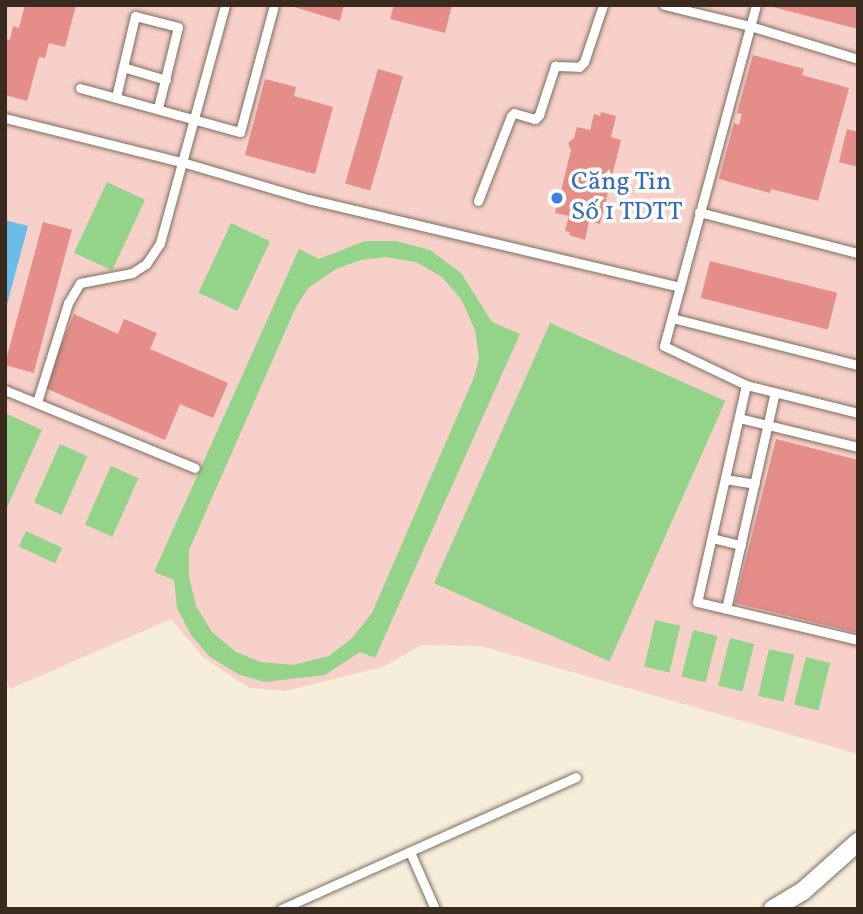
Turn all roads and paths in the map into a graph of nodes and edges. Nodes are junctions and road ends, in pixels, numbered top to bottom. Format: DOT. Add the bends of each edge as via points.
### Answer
graph roads {
  1 [pos="225,5"];
  2 [pos="274,5"];
  3 [pos="603,5"];
  4 [pos="664,5"];
  5 [pos="756,5"];
  6 [pos="750,26"];
  7 [pos="858,59"];
  8 [pos="123,67"];
  9 [pos="166,80"];
  10 [pos="80,88"];
  11 [pos="116,97"];
  12 [pos="158,108"];
  13 [pos="193,117"];
  14 [pos="5,118"];
  15 [pos="183,162"];
  16 [pos="478,201"];
  17 [pos="699,212"];
  18 [pos="858,254"];
  19 [pos="680,287"];
  20 [pos="672,318"];
  21 [pos="858,365"];
  22 [pos="746,385"];
  23 [pos="5,390"];
  24 [pos="775,392"];
  25 [pos="37,402"];
  26 [pos="858,413"];
  27 [pos="739,418"];
  28 [pos="768,425"];
  29 [pos="858,447"];
  30 [pos="195,468"];
  31 [pos="725,479"];
  32 [pos="755,484"];
  33 [pos="712,538"];
  34 [pos="741,545"];
  35 [pos="726,609"];
  36 [pos="858,640"];
  37 [pos="576,777"];
  38 [pos="858,842"];
  39 [pos="410,852"];
  40 [pos="281,909"];
  41 [pos="435,909"];
  42 [pos="772,909"];
  1 -- 13 [label="lane"];
  2 -- 13 [label="lane" via="240,132"];
  3 -- 16 [label="lane" via="579,67 555,66 535,119 511,116"];
  4 -- 6 [label="lane"];
  5 -- 6 [label="lane"];
  6 -- 7 [label="lane"];
  6 -- 17 [label="lane"];
  8 -- 9 [label="lane"];
  8 -- 9 [label="lane" via="135,16 178,27"];
  8 -- 11 [label="lane"];
  9 -- 12 [label="lane"];
  10 -- 11 [label="lane"];
  11 -- 12 [label="lane"];
  12 -- 13 [label="lane"];
  13 -- 15 [label="lane"];
  14 -- 15 [label="lane"];
  15 -- 19 [label="lane" via="308,199"];
  15 -- 25 [label="lane" via="160,243 146,264 132,273 80,283 68,303"];
  17 -- 18 [label="lane"];
  17 -- 19 [label="lane"];
  19 -- 20 [label="lane"];
  20 -- 21 [label="lane"];
  20 -- 22 [label="lane" via="664,346"];
  22 -- 24 [label="lane"];
  22 -- 27 [label="lane"];
  23 -- 25 [label="lane"];
  24 -- 26 [label="lane"];
  24 -- 28 [label="lane"];
  25 -- 30 [label="lane"];
  27 -- 28 [label="lane"];
  27 -- 31 [label="lane"];
  28 -- 29 [label="lane"];
  28 -- 32 [label="lane"];
  31 -- 32 [label="lane"];
  31 -- 33 [label="lane"];
  32 -- 34 [label="lane"];
  33 -- 34 [label="lane"];
  33 -- 35 [label="lane" via="697,602"];
  34 -- 35 [label="lane"];
  35 -- 36 [label="lane"];
  37 -- 39 [label="lane"];
  38 -- 42 [label="street" via="803,891"];
  39 -- 40 [label="lane"];
  39 -- 41 [label="lane"];
}
